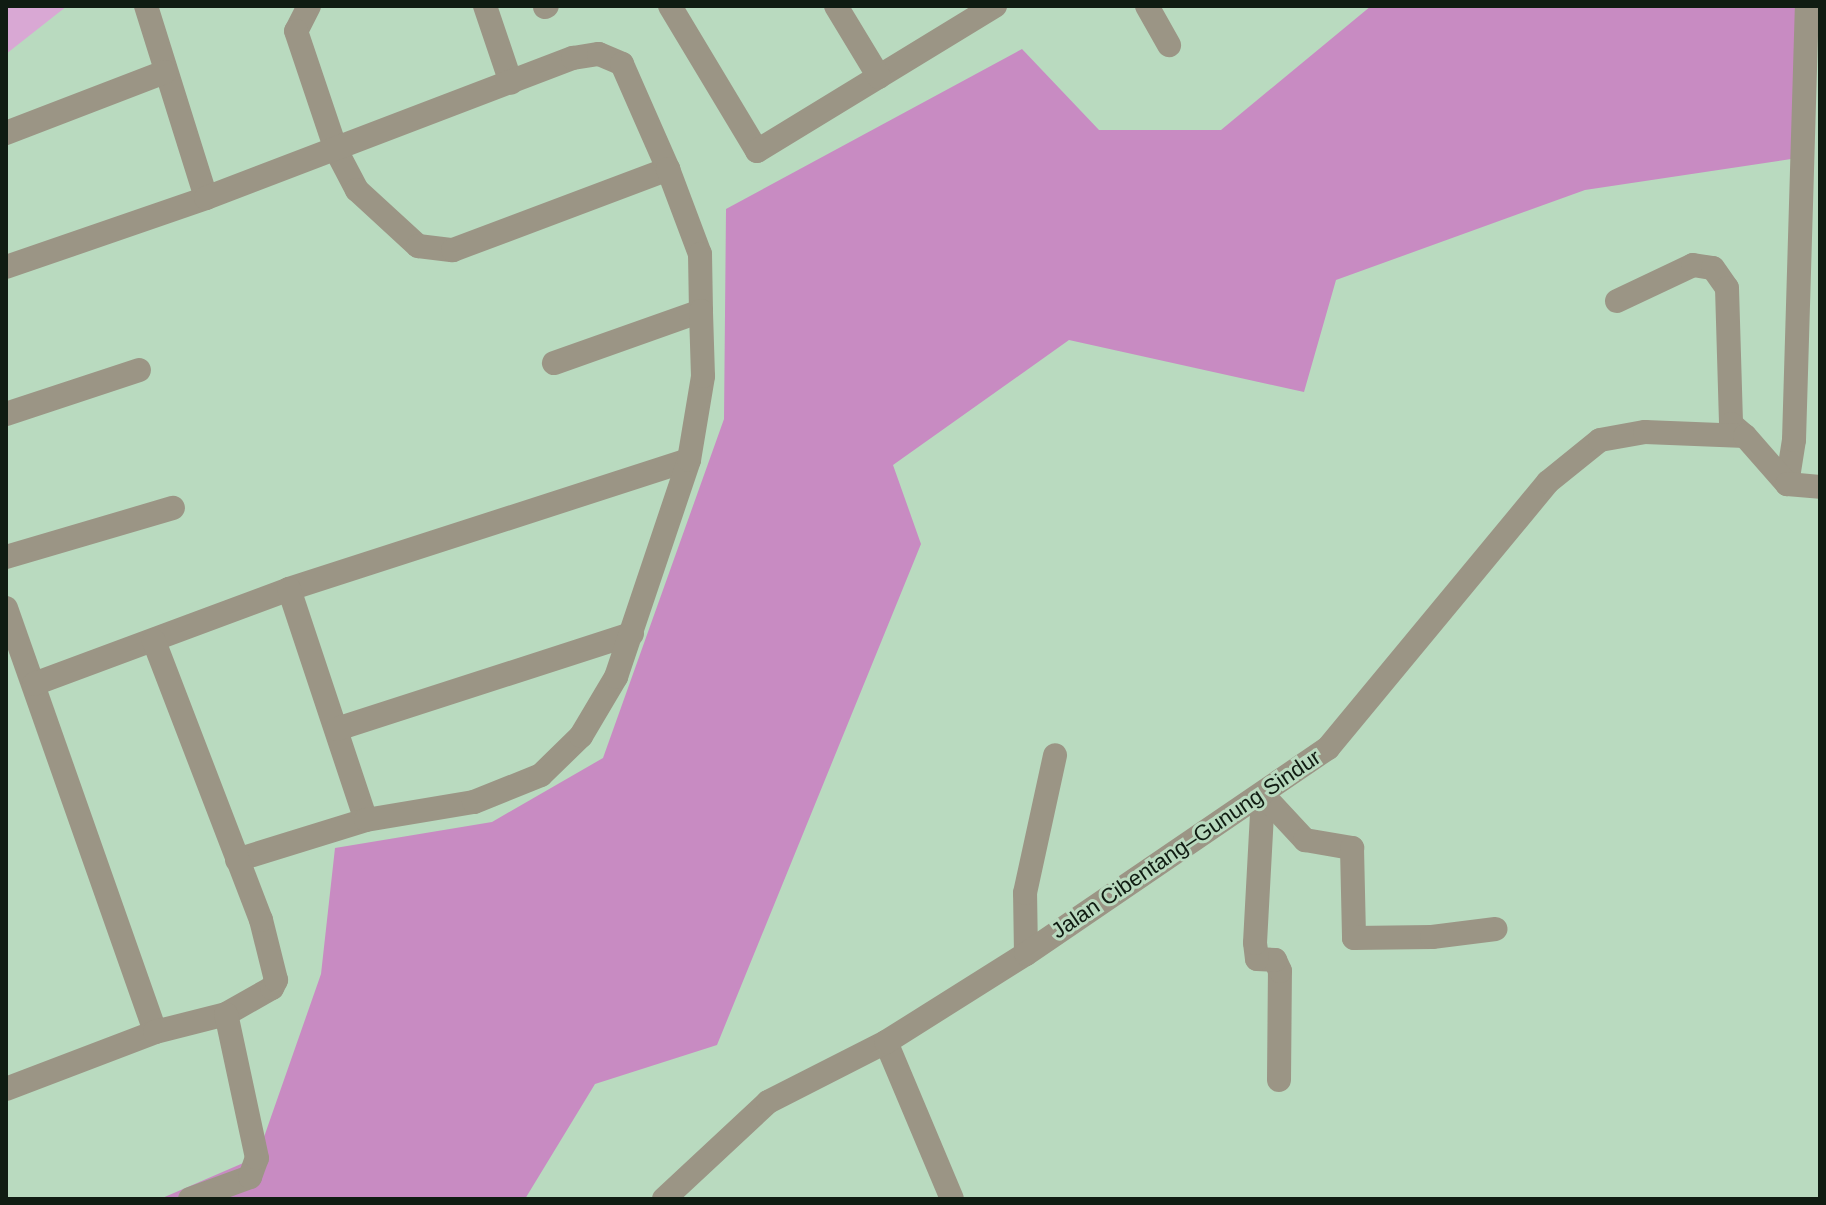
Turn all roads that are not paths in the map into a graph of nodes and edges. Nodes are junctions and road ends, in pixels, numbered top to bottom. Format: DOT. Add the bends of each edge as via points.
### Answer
graph roads {
  1 [pos="146,6"];
  2 [pos="309,6"];
  3 [pos="485,6"];
  4 [pos="670,6"];
  5 [pos="836,6"];
  6 [pos="1147,6"];
  7 [pos="1807,6"];
  8 [pos="989,8"];
  9 [pos="1169,45"];
  10 [pos="165,72"];
  11 [pos="879,77"];
  12 [pos="511,83"];
  13 [pos="6,133"];
  14 [pos="336,150"];
  15 [pos="668,169"];
  16 [pos="206,198"];
  17 [pos="6,267"];
  18 [pos="1617,301"];
  19 [pos="701,311"];
  20 [pos="554,363"];
  21 [pos="139,370"];
  22 [pos="6,414"];
  23 [pos="1745,436"];
  24 [pos="689,460"];
  25 [pos="1787,484"];
  26 [pos="1820,487"];
  27 [pos="173,508"];
  28 [pos="6,557"];
  29 [pos="289,589"];
  30 [pos="6,608"];
  31 [pos="632,634"];
  32 [pos="154,641"];
  33 [pos="34,684"];
  34 [pos="337,729"];
  35 [pos="1055,755"];
  36 [pos="1263,795"];
  37 [pos="366,820"];
  38 [pos="237,860"];
  39 [pos="1495,929"];
  40 [pos="1026,954"];
  41 [pos="226,1014"];
  42 [pos="155,1032"];
  43 [pos="886,1042"];
  44 [pos="1279,1080"];
  45 [pos="6,1089"];
  46 [pos="190,1199"];
  47 [pos="664,1199"];
  48 [pos="952,1199"];
  1 -- 10 [label="street"];
  2 -- 14 [label="street" via="296,31"];
  3 -- 12 [label="street"];
  4 -- 11 [label="street" via="757,151"];
  5 -- 11 [label="street"];
  6 -- 9 [label="street"];
  7 -- 25 [label="street" via="1796,410"];
  8 -- 11 [label="street"];
  10 -- 13 [label="street"];
  10 -- 16 [label="street"];
  12 -- 14 [label="street"];
  12 -- 15 [label="street" via="573,58 599,54 622,64"];
  14 -- 15 [label="street" via="357,190 409,239 418,246 453,250"];
  14 -- 16 [label="street"];
  15 -- 19 [label="street" via="700,254"];
  16 -- 17 [label="street"];
  18 -- 23 [label="street" via="1693,265 1713,268 1727,288 1731,424"];
  19 -- 20 [label="street"];
  19 -- 24 [label="street" via="703,376"];
  21 -- 22 [label="street"];
  23 -- 25 [label="street"];
  23 -- 36 [label="street, Jalan Cibentang–Gunung Sindur" via="1645,432 1600,440 1548,482 1328,748"];
  24 -- 29 [label="street"];
  24 -- 31 [label="street"];
  25 -- 26 [label="street"];
  27 -- 28 [label="street"];
  29 -- 32 [label="street"];
  29 -- 34 [label="street"];
  30 -- 33 [label="street"];
  31 -- 34 [label="street"];
  31 -- 37 [label="street" via="616,677 581,736 541,775 474,802"];
  32 -- 33 [label="street"];
  32 -- 38 [label="street"];
  33 -- 42 [label="street"];
  34 -- 37 [label="street"];
  35 -- 40 [label="street" via="1025,893"];
  36 -- 39 [label="street" via="1305,840 1352,848 1354,938"];
  36 -- 40 [label="street, Jalan Cibentang–Gunung Sindur"];
  36 -- 44 [label="street" via="1255,943 1257,959 1275,960 1280,971"];
  37 -- 38 [label="street"];
  38 -- 41 [label="street" via="261,920 276,980 272,988"];
  40 -- 43 [label="street, Jalan Cibentang–Gunung Sindur"];
  41 -- 42 [label="street"];
  41 -- 46 [label="street" via="257,1158 250,1177"];
  42 -- 45 [label="street"];
  43 -- 47 [label="street, Jalan Cibentang–Gunung Sindur" via="768,1102"];
  43 -- 48 [label="street"];
}
